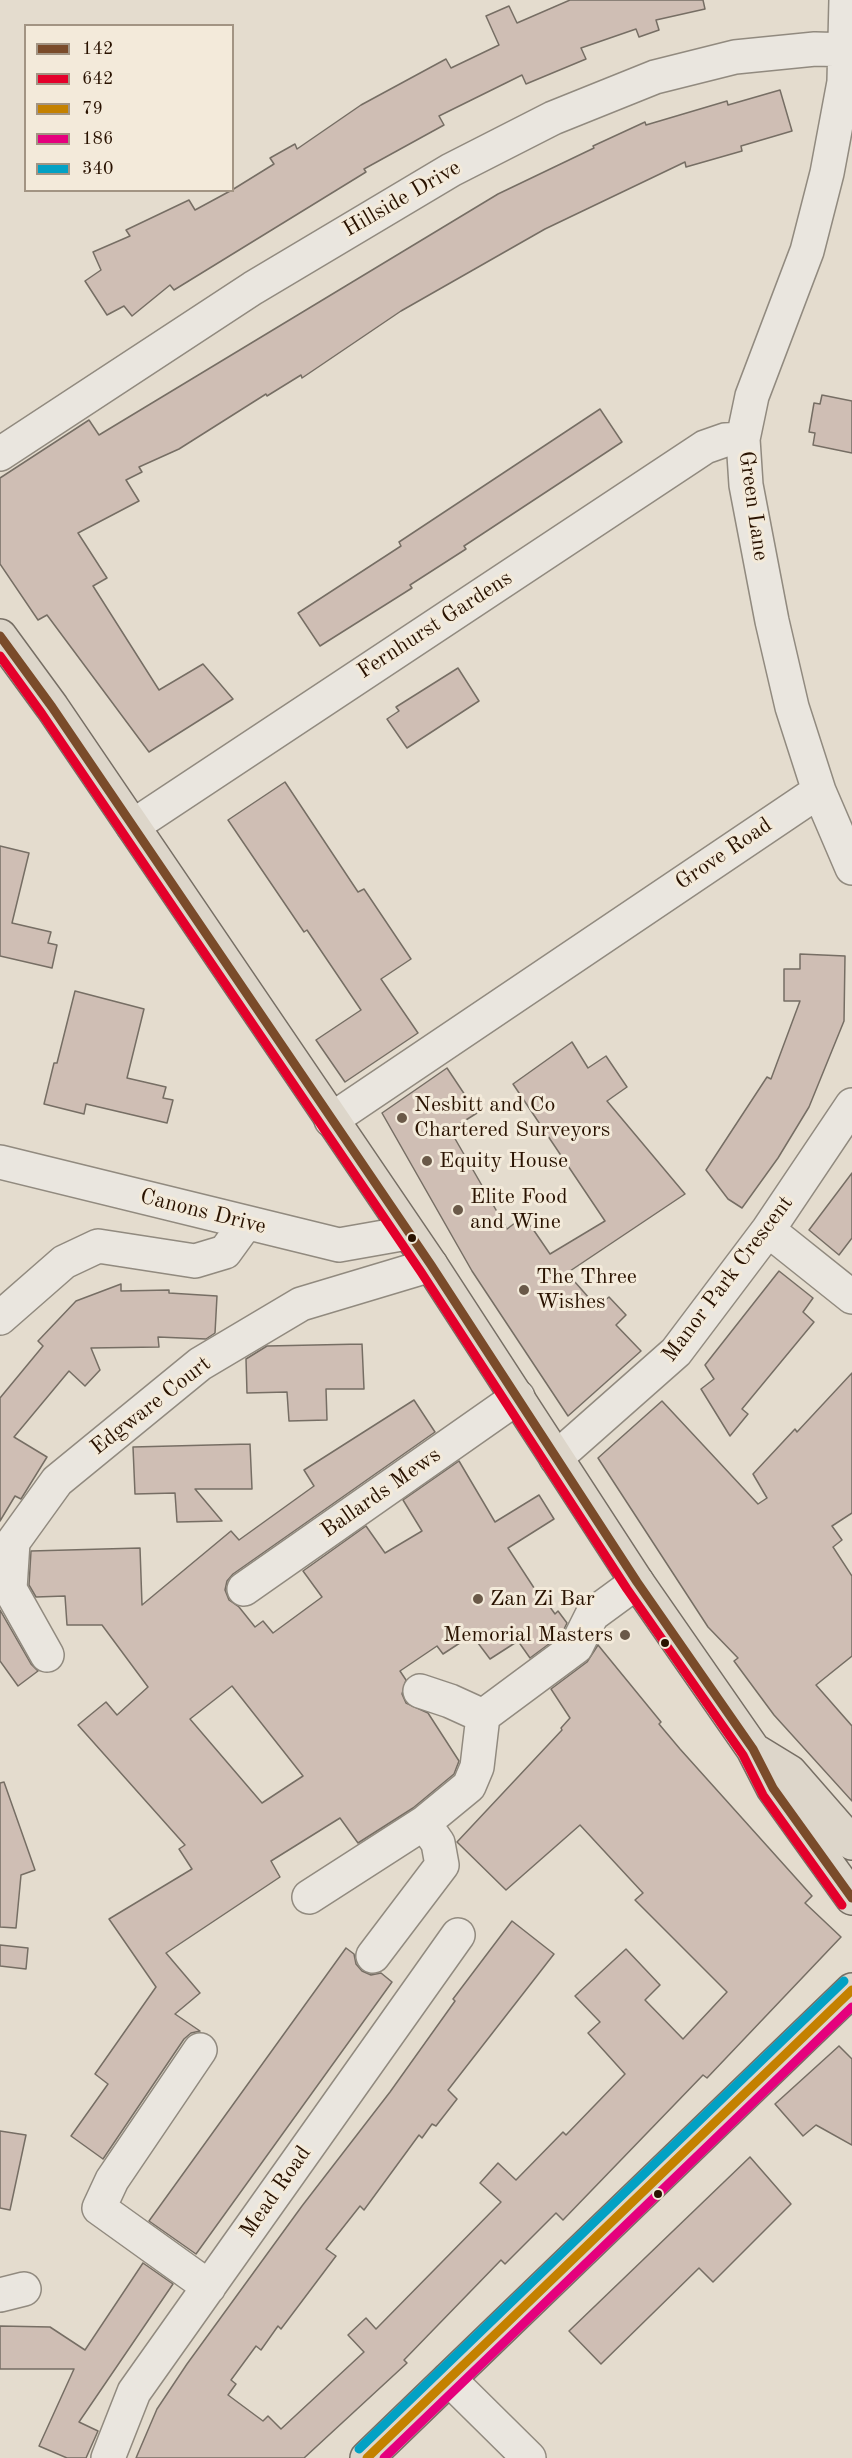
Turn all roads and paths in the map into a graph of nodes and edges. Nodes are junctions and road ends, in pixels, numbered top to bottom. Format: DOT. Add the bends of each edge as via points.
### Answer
graph roads {
  1 [pos="846,0"];
  2 [pos="849,50"];
  3 [pos="743,439"];
  4 [pos="0,454"];
  5 [pos="0,636"];
  6 [pos="819,791"];
  7 [pos="133,826"];
  8 [pos="852,868"];
  9 [pos="852,1105"];
  10 [pos="331,1120"];
  11 [pos="0,1162"];
  12 [pos="246,1223"];
  13 [pos="768,1230"];
  14 [pos="407,1233"];
  15 [pos="431,1265"];
  16 [pos="852,1298"];
  17 [pos="0,1318"];
  18 [pos="518,1397"];
  19 [pos="556,1458"];
  20 [pos="637,1582"];
  21 [pos="244,1589"];
  22 [pos="47,1655"];
  23 [pos="420,1691"];
  24 [pos="483,1716"];
  25 [pos="753,1749"];
  26 [pos="424,1823"];
  27 [pos="852,1843"];
  28 [pos="309,1897"];
  29 [pos="852,1898"];
  30 [pos="458,1935"];
  31 [pos="374,1956"];
  32 [pos="852,1990"];
  33 [pos="200,2050"];
  34 [pos="209,2287"];
  35 [pos="449,2379"];
  36 [pos="108,2458"];
  37 [pos="367,2458"];
  38 [pos="529,2458"];
  1 -- 2 [label="street, Green Lane"];
  2 -- 3 [label="street, Green Lane" via="827,173 807,251 752,396"];
  2 -- 4 [label="street, Hillside Drive" via="815,49 735,57 655,77 553,118 451,170 253,288"];
  3 -- 6 [label="street, Green Lane" via="746,485 772,621 792,707"];
  3 -- 7 [label="street, Fernhurst Gardens" via="705,447"];
  5 -- 7 [label="main road"];
  6 -- 8 [label="street, Green Lane"];
  6 -- 10 [label="street, Grove Road"];
  7 -- 10 [label="main road"];
  9 -- 13 [label="street, Manor Park Crescent"];
  10 -- 14 [label="main road"];
  11 -- 12 [label="street, Canons Drive"];
  12 -- 14 [label="street, Canons Drive" via="339,1245"];
  12 -- 17 [label="street" via="225,1252 195,1261 98,1246 63,1262"];
  13 -- 16 [label="street"];
  13 -- 19 [label="street, Manor Park Crescent" via="676,1352"];
  14 -- 15 [label="main road"];
  15 -- 18 [label="main road"];
  15 -- 22 [label="street, Edgware Court" via="301,1304 200,1364 57,1480 13,1542 10,1590"];
  18 -- 19 [label="main road"];
  18 -- 21 [label="street, Ballards Mews"];
  19 -- 20 [label="main road"];
  20 -- 24 [label="street" via="592,1615 576,1647"];
  20 -- 25 [label="main road"];
  23 -- 24 [label="street"];
  24 -- 26 [label="street" via="477,1767 469,1786"];
  25 -- 27 [label="main road" via="790,1773"];
  25 -- 29 [label="main road" via="773,1788"];
  26 -- 28 [label="street"];
  26 -- 31 [label="street" via="438,1843 442,1865"];
  30 -- 34 [label="street, Mead Road"];
  32 -- 35 [label="main road"];
  33 -- 34 [label="street" via="112,2180 99,2208"];
  34 -- 36 [label="street, Mead Road" via="134,2392"];
  35 -- 37 [label="main road"];
  35 -- 38 [label="street"];
}
